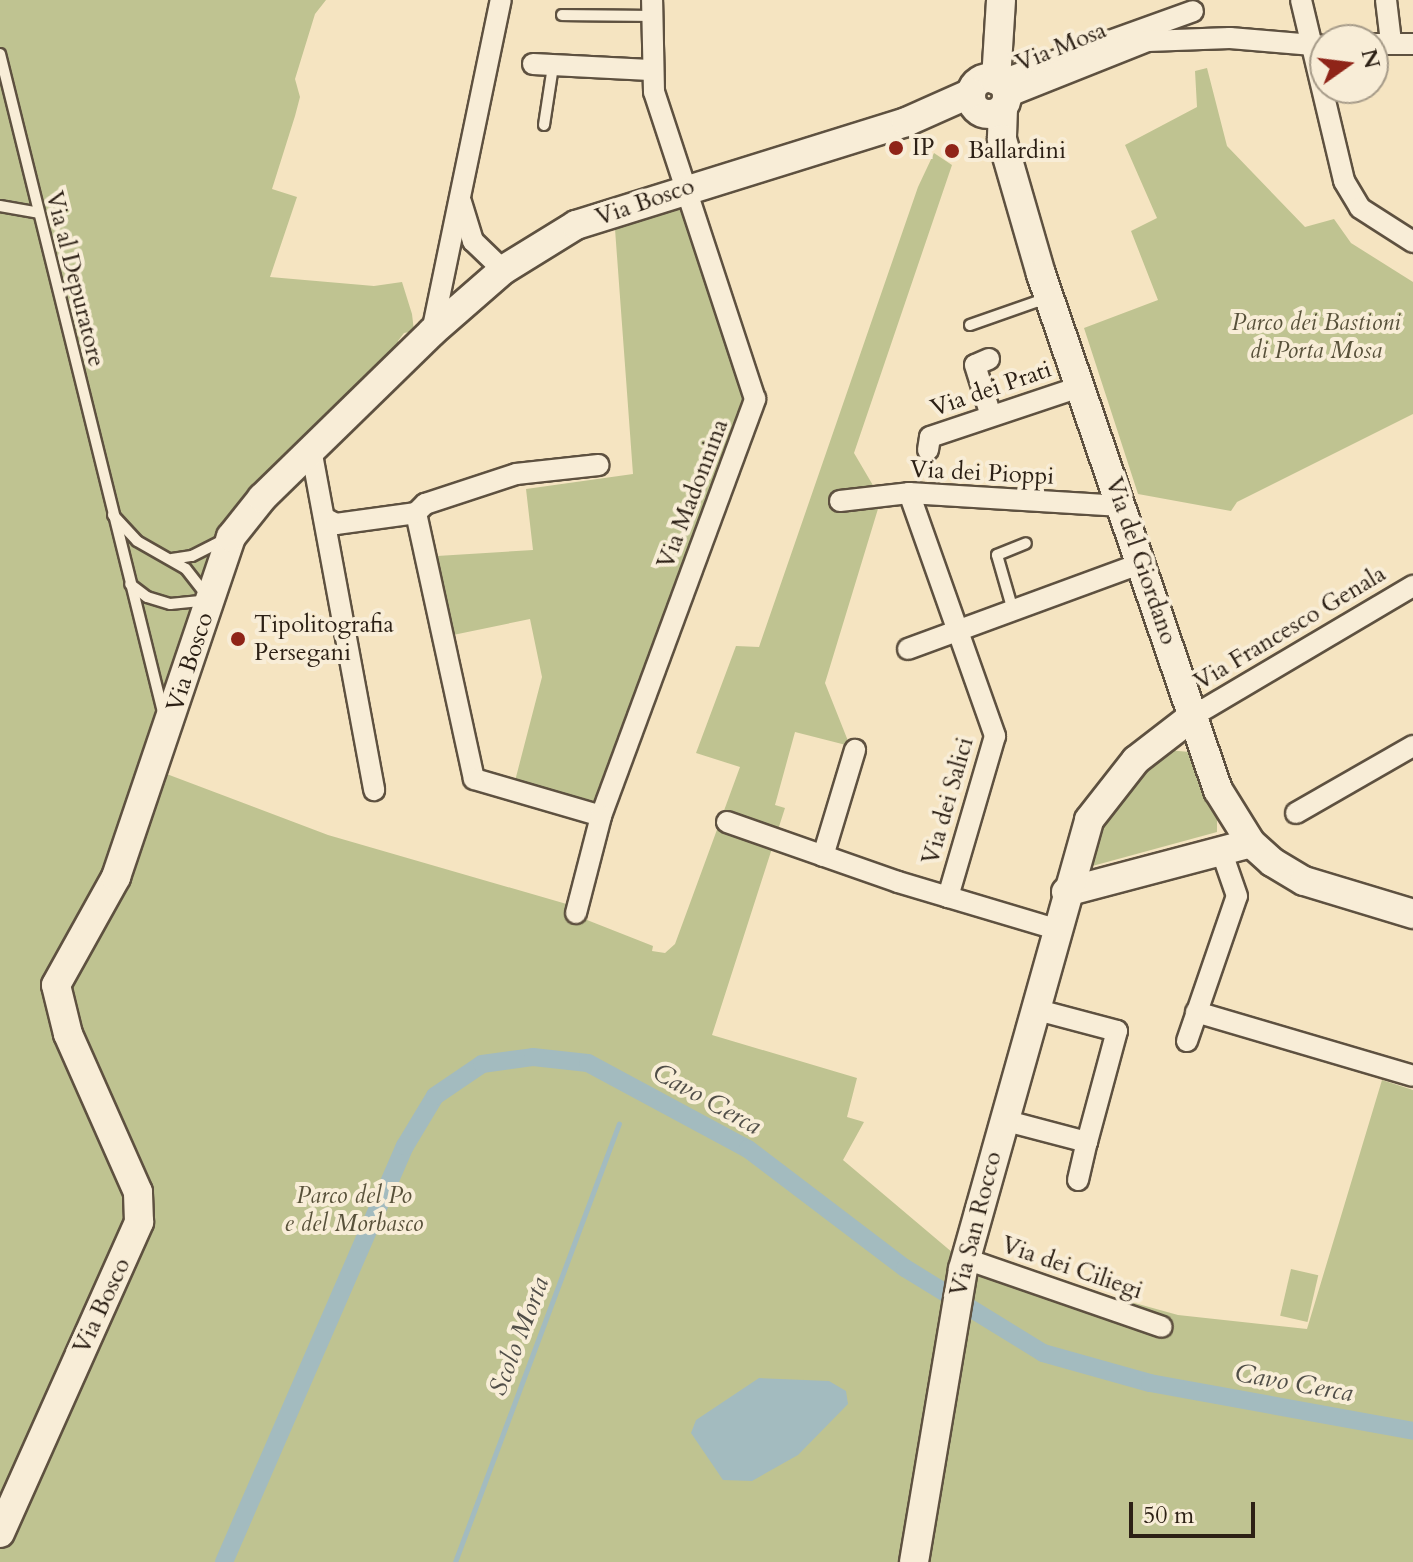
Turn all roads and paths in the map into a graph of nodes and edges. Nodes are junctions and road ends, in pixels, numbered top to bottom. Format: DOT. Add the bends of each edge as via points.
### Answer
graph roads {
  1 [pos="501,0"];
  2 [pos="991,0"];
  3 [pos="1001,0"];
  4 [pos="1301,0"];
  5 [pos="1386,0"];
  6 [pos="652,8"];
  7 [pos="1193,9"];
  8 [pos="562,15"];
  9 [pos="1310,24"];
  10 [pos="1384,24"];
  11 [pos="1230,38"];
  12 [pos="1157,41"];
  13 [pos="1389,43"];
  14 [pos="1413,44"];
  15 [pos="1309,45"];
  16 [pos="0,54"];
  17 [pos="543,65"];
  18 [pos="650,70"];
  19 [pos="991,95"];
  20 [pos="1330,104"];
  21 [pos="544,125"];
  22 [pos="687,187"];
  23 [pos="461,202"];
  24 [pos="0,206"];
  25 [pos="38,213"];
  26 [pos="1413,242"];
  27 [pos="503,270"];
  28 [pos="443,272"];
  29 [pos="1045,286"];
  30 [pos="475,295"];
  31 [pos="970,325"];
  32 [pos="432,332"];
  33 [pos="989,359"];
  34 [pos="1082,386"];
  35 [pos="991,416"];
  36 [pos="311,449"];
  37 [pos="928,450"];
  38 [pos="599,465"];
  39 [pos="909,493"];
  40 [pos="840,501"];
  41 [pos="1122,506"];
  42 [pos="112,513"];
  43 [pos="416,513"];
  44 [pos="328,520"];
  45 [pos="231,537"];
  46 [pos="1026,543"];
  47 [pos="172,559"];
  48 [pos="1142,563"];
  49 [pos="130,584"];
  50 [pos="1413,586"];
  51 [pos="210,600"];
  52 [pos="1012,607"];
  53 [pos="957,630"];
  54 [pos="908,649"];
  55 [pos="1193,716"];
  56 [pos="168,730"];
  57 [pos="1413,746"];
  58 [pos="855,750"];
  59 [pos="374,790"];
  60 [pos="1296,813"];
  61 [pos="601,816"];
  62 [pos="727,822"];
  63 [pos="1251,843"];
  64 [pos="1221,850"];
  65 [pos="823,856"];
  66 [pos="1066,892"];
  67 [pos="948,897"];
  68 [pos="576,913"];
  69 [pos="1413,914"];
  70 [pos="1056,929"];
  71 [pos="1034,1009"];
  72 [pos="1196,1012"];
  73 [pos="1187,1041"];
  74 [pos="1413,1076"];
  75 [pos="1003,1120"];
  76 [pos="1087,1142"];
  77 [pos="1078,1180"];
  78 [pos="965,1264"];
  79 [pos="1162,1327"];
  80 [pos="0,1533"];
  81 [pos="914,1562"];
  1 -- 23 [label="street"];
  2 -- 19 [label="street, Via del Giordano"];
  3 -- 19 [label="street, Via del Giordano"];
  4 -- 9 [label="street"];
  5 -- 10 [label="street"];
  6 -- 8 [label="lane"];
  6 -- 18 [label="street, Via Madonnina"];
  7 -- 11 [label="street"];
  7 -- 12 [label="street" via="1184,33"];
  7 -- 19 [label="street"];
  11 -- 12 [label="street, Via Mosa"];
  11 -- 15 [label="street, Via Mosa"];
  12 -- 19 [label="street, Via Mosa"];
  13 -- 14 [label="street"];
  16 -- 25 [label="lane, Via al Depuratore"];
  17 -- 18 [label="street"];
  17 -- 21 [label="lane"];
  18 -- 22 [label="street, Via Madonnina"];
  19 -- 22 [label="street, Via Bosco"];
  19 -- 29 [label="street, Via del Giordano"];
  20 -- 26 [label="street" via="1344,181 1360,208"];
  22 -- 27 [label="street, Via Bosco" via="576,225"];
  22 -- 61 [label="street, Via Madonnina" via="755,399"];
  23 -- 27 [label="street" via="473,241"];
  23 -- 28 [label="street"];
  24 -- 25 [label="lane"];
  25 -- 42 [label="lane, Via al Depuratore"];
  27 -- 30 [label="street, Via Bosco"];
  28 -- 30 [label="street" via="454,286"];
  28 -- 32 [label="street"];
  29 -- 31 [label="lane"];
  29 -- 34 [label="street, Via del Giordano"];
  30 -- 32 [label="street, Via Bosco"];
  32 -- 36 [label="street, Via Bosco"];
  33 -- 35 [label="street" via="975,365"];
  34 -- 35 [label="street, Via dei Prati"];
  34 -- 41 [label="street, Via del Giordano"];
  35 -- 37 [label="street, Via dei Prati" via="930,437"];
  36 -- 44 [label="street"];
  36 -- 45 [label="street, Via Bosco"];
  38 -- 43 [label="street" via="516,474 425,504"];
  39 -- 40 [label="street, Via dei Pioppi"];
  39 -- 41 [label="street, Via dei Pioppi"];
  39 -- 53 [label="street, Via dei Salici"];
  41 -- 48 [label="street, Via del Giordano"];
  42 -- 47 [label="lane, Via al Depuratore" via="137,541"];
  42 -- 49 [label="lane, Via al Depuratore"];
  43 -- 44 [label="street" via="336,524"];
  43 -- 61 [label="street" via="474,779"];
  44 -- 59 [label="street"];
  45 -- 47 [label="lane" via="192,556"];
  45 -- 51 [label="street, Via Bosco"];
  46 -- 52 [label="lane" via="997,555"];
  47 -- 51 [label="lane, Via al Depuratore"];
  48 -- 52 [label="street"];
  48 -- 55 [label="street, Via del Giordano"];
  49 -- 51 [label="lane" via="147,597 170,604"];
  49 -- 56 [label="lane, Via al Depuratore"];
  50 -- 55 [label="street, Via Francesco Genala"];
  51 -- 56 [label="street, Via Bosco"];
  52 -- 53 [label="street"];
  53 -- 54 [label="street"];
  53 -- 67 [label="street, Via dei Salici" via="995,736"];
  55 -- 63 [label="street, Via del Giordano" via="1218,790"];
  55 -- 66 [label="street, Via San Rocco" via="1111,786 1089,820"];
  56 -- 80 [label="street, Via Bosco" via="116,877 56,985 68,1034 138,1192 139,1222"];
  57 -- 60 [label="street"];
  58 -- 65 [label="street"];
  61 -- 68 [label="street, Via Madonnina"];
  62 -- 65 [label="street"];
  63 -- 64 [label="street"];
  63 -- 69 [label="street" via="1304,881"];
  64 -- 66 [label="street"];
  64 -- 72 [label="street" via="1237,896"];
  65 -- 67 [label="street"];
  66 -- 70 [label="street, Via San Rocco"];
  67 -- 70 [label="street"];
  70 -- 71 [label="street, Via San Rocco"];
  71 -- 75 [label="street, Via San Rocco"];
  71 -- 76 [label="street" via="1117,1031"];
  72 -- 73 [label="street"];
  72 -- 74 [label="street"];
  75 -- 76 [label="street"];
  75 -- 78 [label="street, Via San Rocco"];
  76 -- 77 [label="street"];
  78 -- 79 [label="street, Via dei Ciliegi"];
  78 -- 81 [label="street, Via San Rocco"];
}
